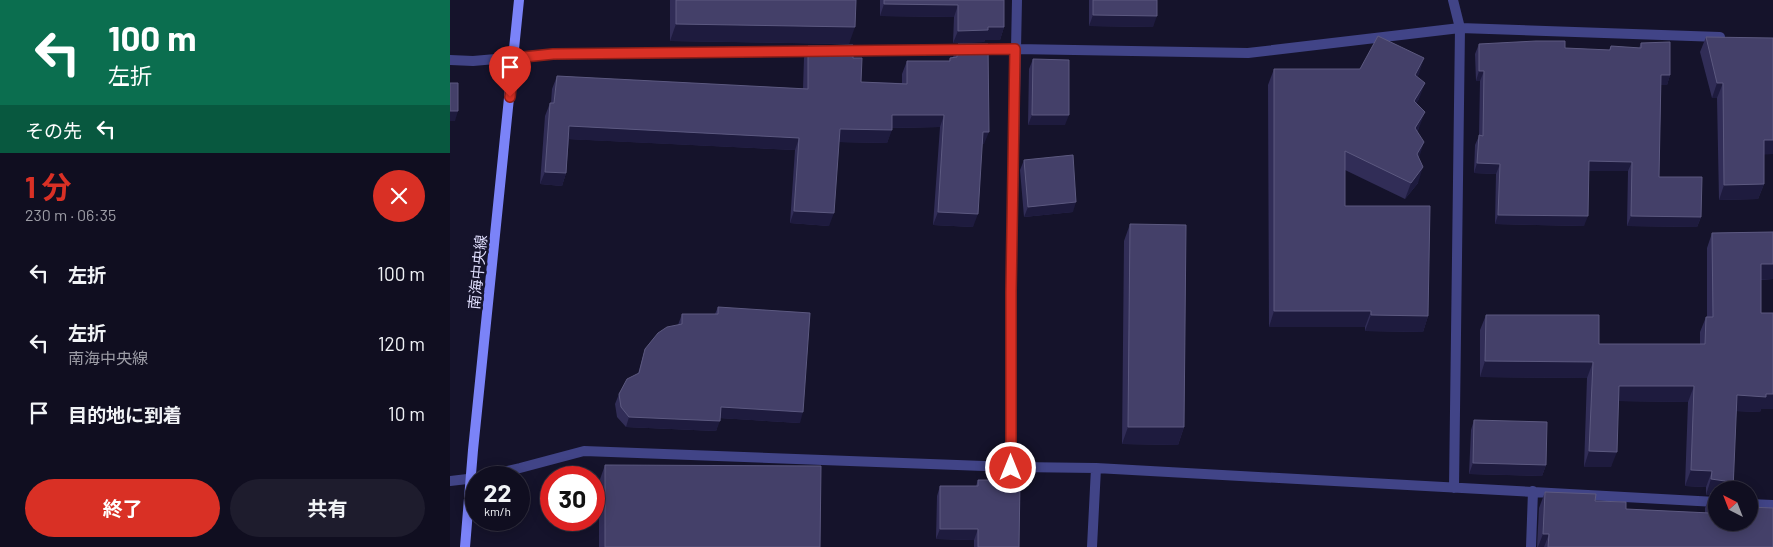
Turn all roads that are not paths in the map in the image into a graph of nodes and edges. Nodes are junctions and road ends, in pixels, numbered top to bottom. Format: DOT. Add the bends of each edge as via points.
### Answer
graph roads {
  1 [pos="519,0"];
  2 [pos="1017,0"];
  3 [pos="1453,0"];
  4 [pos="1460,28"];
  5 [pos="1734,38"];
  6 [pos="1015,49"];
  7 [pos="514,58"];
  8 [pos="450,60"];
  9 [pos="476,466"];
  10 [pos="528,466"];
  11 [pos="1011,468"];
  12 [pos="1096,468"];
  13 [pos="465,480"];
  14 [pos="450,482"];
  15 [pos="1454,488"];
  16 [pos="1533,491"];
  17 [pos="1708,502"];
  18 [pos="1758,504"];
  19 [pos="1773,505"];
  20 [pos="467,531"];
  21 [pos="465,547"];
  22 [pos="1092,547"];
  23 [pos="1530,547"];
  1 -- 7 [label="street, 南海中央線"];
  2 -- 6 [label="street"];
  3 -- 4 [label="street"];
  4 -- 5 [label="street"];
  4 -- 6 [label="street" via="1248,53"];
  4 -- 15 [label="street"];
  6 -- 7 [label="street" via="553,54"];
  6 -- 11 [label="street"];
  7 -- 8 [label="street"];
  7 -- 9 [label="street, 南海中央線"];
  10 -- 11 [label="street" via="584,451"];
  11 -- 12 [label="street"];
  12 -- 15 [label="street"];
  12 -- 22 [label="street"];
  13 -- 14 [label="street"];
  15 -- 16 [label="street"];
  16 -- 17 [label="street"];
  16 -- 23 [label="street"];
  18 -- 19 [label="street"];
  20 -- 21 [label="street, 南海中央線"];
}
